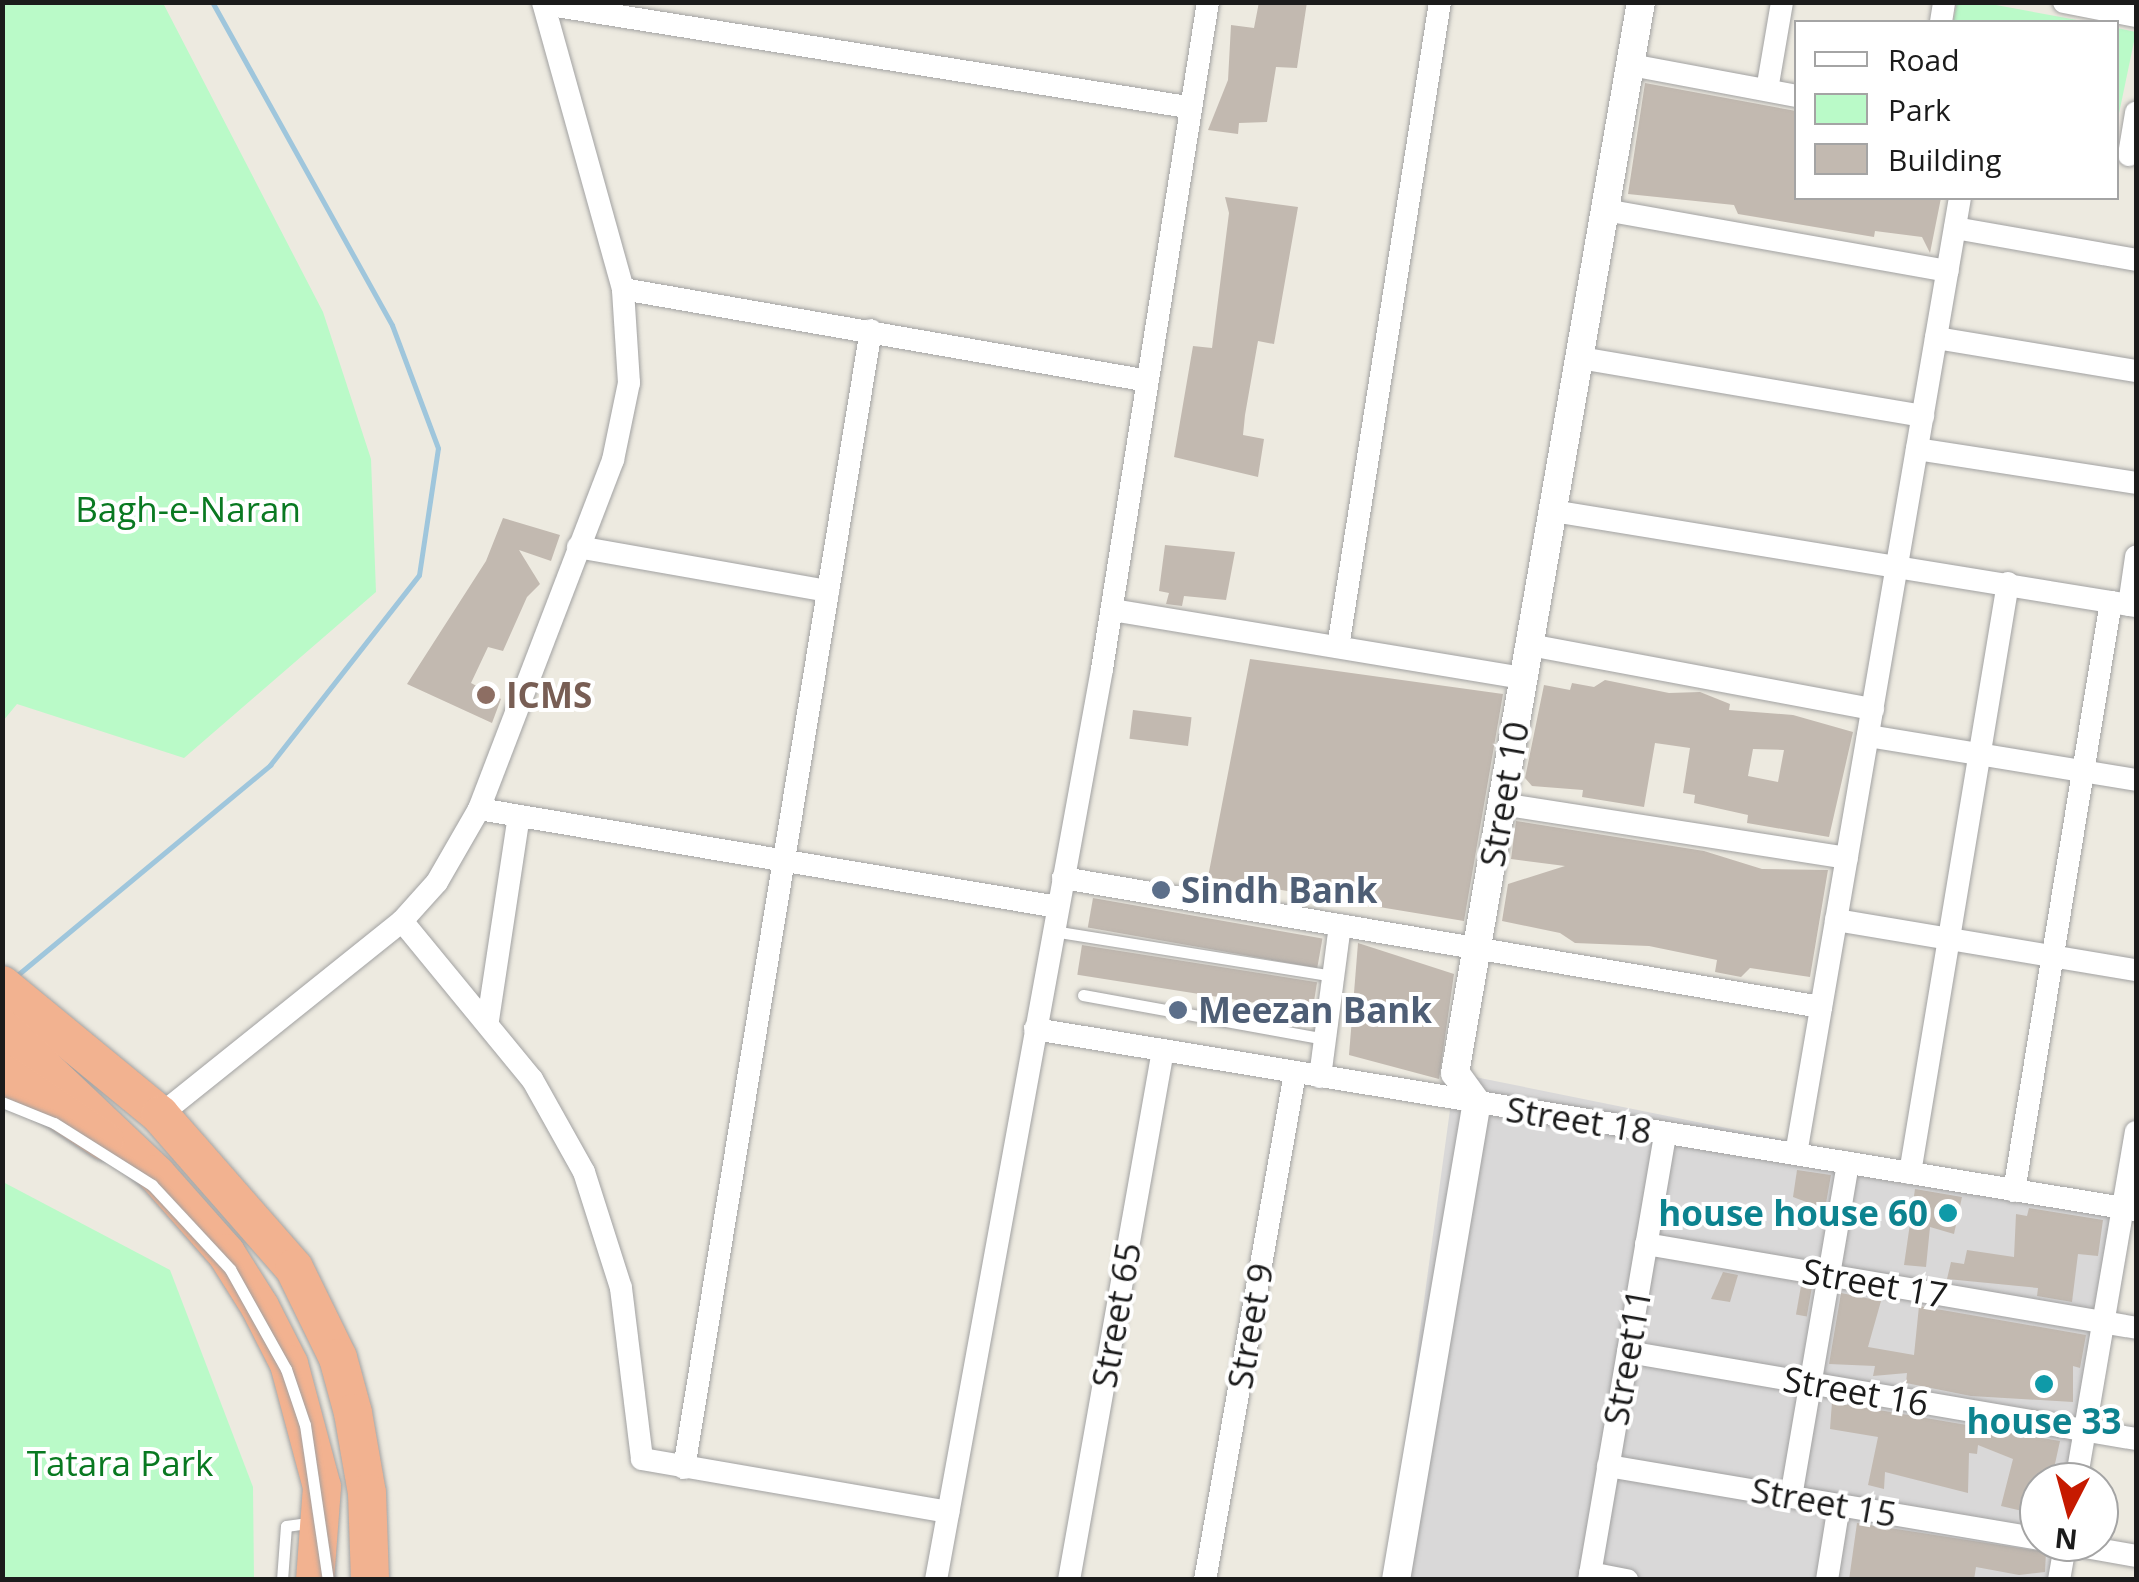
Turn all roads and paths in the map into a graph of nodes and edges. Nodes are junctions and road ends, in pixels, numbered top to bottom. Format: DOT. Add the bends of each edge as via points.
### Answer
graph roads {
  1 [pos="1208,2"];
  2 [pos="1440,2"];
  3 [pos="1641,2"];
  4 [pos="1782,2"];
  5 [pos="2064,2"];
  6 [pos="544,3"];
  7 [pos="2136,16"];
  8 [pos="1630,65"];
  9 [pos="1768,90"];
  10 [pos="1794,96"];
  11 [pos="1188,107"];
  12 [pos="2136,113"];
  13 [pos="2127,155"];
  14 [pos="1960,200"];
  15 [pos="1605,210"];
  16 [pos="1955,228"];
  17 [pos="2136,260"];
  18 [pos="1948,271"];
  19 [pos="623,289"];
  20 [pos="871,330"];
  21 [pos="1936,338"];
  22 [pos="1580,358"];
  23 [pos="2136,371"];
  24 [pos="1144,380"];
  25 [pos="1923,416"];
  26 [pos="1918,448"];
  27 [pos="2136,483"];
  28 [pos="1553,511"];
  29 [pos="578,547"];
  30 [pos="2136,557"];
  31 [pos="1897,566"];
  32 [pos="2008,583"];
  33 [pos="828,592"];
  34 [pos="2125,604"];
  35 [pos="1112,610"];
  36 [pos="1530,646"];
  37 [pos="1338,647"];
  38 [pos="1524,678"];
  39 [pos="1873,709"];
  40 [pos="1868,736"];
  41 [pos="1980,754"];
  42 [pos="2083,772"];
  43 [pos="2136,780"];
  44 [pos="1502,804"];
  45 [pos="479,809"];
  46 [pos="519,816"];
  47 [pos="1847,858"];
  48 [pos="784,860"];
  49 [pos="1063,878"];
  50 [pos="1058,907"];
  51 [pos="1836,920"];
  52 [pos="402,921"];
  53 [pos="1340,925"];
  54 [pos="1053,931"];
  55 [pos="1949,939"];
  56 [pos="1477,948"];
  57 [pos="2052,956"];
  58 [pos="2136,970"];
  59 [pos="1334,976"];
  60 [pos="2,985"];
  61 [pos="1083,994"];
  62 [pos="1821,1007"];
  63 [pos="488,1020"];
  64 [pos="2,1028"];
  65 [pos="1035,1029"];
  66 [pos="1326,1038"];
  67 [pos="1163,1050"];
  68 [pos="26,1071"];
  69 [pos="1296,1072"];
  70 [pos="1320,1077"];
  71 [pos="1477,1103"];
  72 [pos="160,1114"];
  73 [pos="2136,1132"];
  74 [pos="1665,1134"];
  75 [pos="1796,1154"];
  76 [pos="1848,1162"];
  77 [pos="1910,1173"];
  78 [pos="2014,1190"];
  79 [pos="2130,1209"];
  80 [pos="1646,1244"];
  81 [pos="1829,1276"];
  82 [pos="2104,1322"];
  83 [pos="2136,1328"];
  84 [pos="1628,1352"];
  85 [pos="1810,1384"];
  86 [pos="2085,1430"];
  87 [pos="2136,1439"];
  88 [pos="2079,1462"];
  89 [pos="1608,1466"];
  90 [pos="684,1468"];
  91 [pos="1791,1497"];
  92 [pos="1839,1505"];
  93 [pos="948,1512"];
  94 [pos="321,1522"];
  95 [pos="2019,1536"];
  96 [pos="1590,1576"];
  97 [pos="282,1580"];
  98 [pos="315,1580"];
  99 [pos="328,1580"];
  100 [pos="370,1580"];
  101 [pos="936,1580"];
  102 [pos="1069,1580"];
  103 [pos="1205,1580"];
  104 [pos="1396,1580"];
  105 [pos="1628,1580"];
  106 [pos="1826,1580"];
  1 -- 11 [label="street"];
  2 -- 37 [label="street"];
  3 -- 8 [label="street, Street 10"];
  4 -- 9 [label="street"];
  5 -- 7 [label="street"];
  6 -- 11 [label="street"];
  6 -- 19 [label="street"];
  8 -- 9 [label="street"];
  8 -- 15 [label="street, Street 10"];
  9 -- 10 [label="street"];
  11 -- 24 [label="street"];
  12 -- 13 [label="street"];
  14 -- 16 [label="street"];
  15 -- 18 [label="street"];
  15 -- 22 [label="street, Street 10"];
  16 -- 17 [label="street"];
  16 -- 18 [label="street"];
  18 -- 21 [label="street"];
  19 -- 20 [label="street"];
  19 -- 29 [label="street" via="629,354 624,424"];
  20 -- 24 [label="street"];
  20 -- 33 [label="street"];
  21 -- 23 [label="street"];
  21 -- 25 [label="street"];
  22 -- 25 [label="street"];
  22 -- 28 [label="street, Street 10"];
  24 -- 35 [label="street"];
  25 -- 26 [label="street"];
  26 -- 27 [label="street"];
  26 -- 31 [label="street"];
  28 -- 31 [label="street"];
  28 -- 36 [label="street, Street 10"];
  29 -- 33 [label="street"];
  29 -- 45 [label="street"];
  30 -- 34 [label="street"];
  31 -- 32 [label="street"];
  31 -- 39 [label="street"];
  32 -- 34 [label="street"];
  32 -- 41 [label="street"];
  33 -- 48 [label="street"];
  34 -- 42 [label="street"];
  35 -- 37 [label="street"];
  35 -- 49 [label="street"];
  36 -- 38 [label="street, Street 10"];
  36 -- 39 [label="street"];
  37 -- 38 [label="street"];
  38 -- 44 [label="street, Street 10"];
  39 -- 40 [label="street"];
  40 -- 41 [label="street"];
  40 -- 47 [label="street"];
  41 -- 42 [label="street"];
  41 -- 55 [label="street"];
  42 -- 43 [label="street"];
  42 -- 57 [label="street"];
  44 -- 47 [label="street"];
  44 -- 56 [label="street, Street 10"];
  45 -- 46 [label="street"];
  45 -- 52 [label="street" via="437,882"];
  46 -- 48 [label="street"];
  46 -- 63 [label="street"];
  47 -- 51 [label="street"];
  48 -- 50 [label="street"];
  48 -- 90 [label="street"];
  49 -- 50 [label="street"];
  49 -- 53 [label="street"];
  50 -- 54 [label="street"];
  51 -- 55 [label="street"];
  51 -- 62 [label="street"];
  52 -- 63 [label="street"];
  52 -- 72 [label="street"];
  53 -- 56 [label="street"];
  53 -- 59 [label="street"];
  54 -- 59 [label="lane"];
  54 -- 65 [label="street"];
  55 -- 57 [label="street"];
  55 -- 77 [label="street"];
  56 -- 62 [label="street"];
  56 -- 71 [label="street, Street 10" via="1455,1073"];
  57 -- 58 [label="street"];
  57 -- 78 [label="street"];
  59 -- 66 [label="street"];
  60 -- 68 [label="highway"];
  61 -- 66 [label="lane"];
  62 -- 75 [label="street"];
  63 -- 90 [label="street" via="532,1079 584,1172 621,1288 642,1459"];
  64 -- 68 [label="highway"];
  65 -- 67 [label="street, Street 18"];
  65 -- 93 [label="street"];
  66 -- 70 [label="street"];
  67 -- 69 [label="street, Street 18"];
  67 -- 102 [label="street, Street 65"];
  68 -- 72 [label="highway"];
  68 -- 94 [label="highway" via="156,1174 226,1253 289,1364 322,1487"];
  68 -- 99 [label="lane, bridge" via="54,1123 152,1185 230,1269 286,1369 305,1425"];
  69 -- 70 [label="street, Street 18"];
  69 -- 103 [label="street, Street 9"];
  70 -- 71 [label="street, Street 18"];
  71 -- 74 [label="street, Street 18"];
  71 -- 104 [label="street"];
  72 -- 100 [label="highway" via="294,1268 338,1358 362,1452"];
  73 -- 79 [label="street"];
  74 -- 75 [label="street, Street 18"];
  74 -- 80 [label="street, Street11"];
  75 -- 76 [label="street, Street 18"];
  76 -- 77 [label="street, Street 18"];
  76 -- 81 [label="street"];
  77 -- 78 [label="street, Street 18"];
  78 -- 79 [label="street, Street 18"];
  79 -- 82 [label="street"];
  80 -- 81 [label="street, Street 17"];
  80 -- 84 [label="street, Street11"];
  81 -- 82 [label="street, Street 17"];
  81 -- 85 [label="street"];
  82 -- 83 [label="street, Street 17"];
  82 -- 86 [label="street"];
  84 -- 85 [label="street, Street 16"];
  84 -- 89 [label="street, Street11"];
  85 -- 86 [label="street, Street 16"];
  85 -- 91 [label="street"];
  86 -- 87 [label="street, Street 16"];
  86 -- 88 [label="street"];
  89 -- 91 [label="street, Street 15"];
  89 -- 96 [label="street, Street11"];
  90 -- 93 [label="street"];
  91 -- 92 [label="street, Street 15"];
  92 -- 95 [label="street, Street 15"];
  92 -- 106 [label="street"];
  93 -- 101 [label="street"];
  94 -- 97 [label="lane" via="286,1526"];
  94 -- 98 [label="highway"];
  96 -- 105 [label="street"];
}
